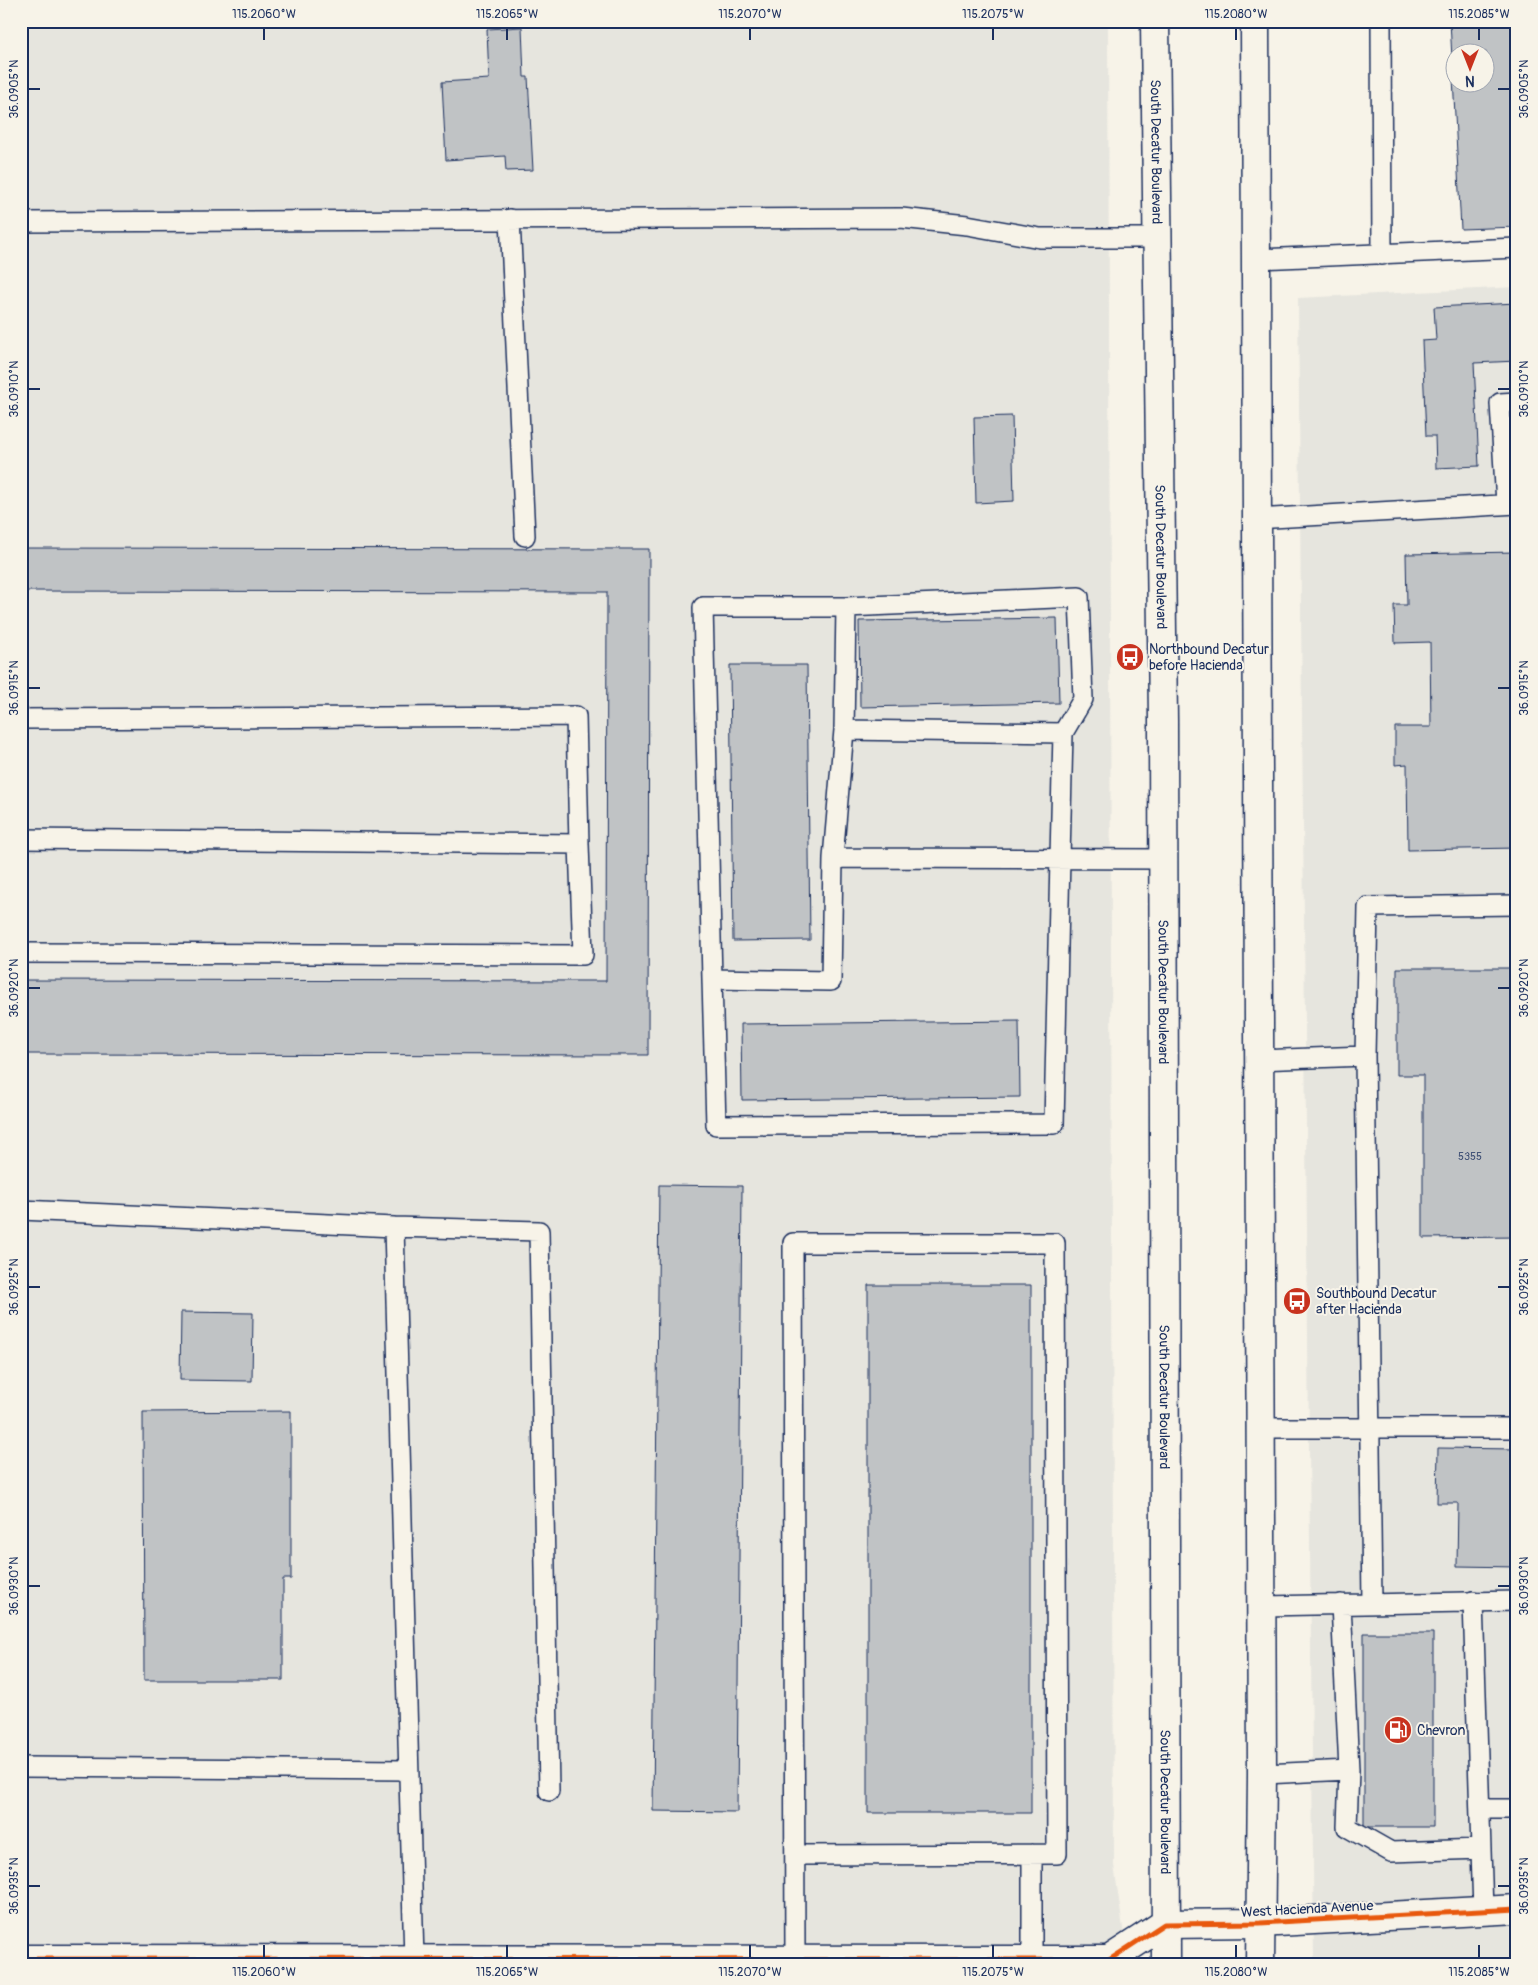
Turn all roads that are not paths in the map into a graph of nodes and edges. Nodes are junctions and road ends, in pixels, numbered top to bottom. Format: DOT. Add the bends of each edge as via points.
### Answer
graph roads {
  1 [pos="1155,21"];
  2 [pos="1255,21"];
  3 [pos="1381,21"];
  4 [pos="510,219"];
  5 [pos="21,222"];
  6 [pos="1158,238"];
  7 [pos="1517,248"];
  8 [pos="1382,255"];
  9 [pos="1256,259"];
  10 [pos="1517,402"];
  11 [pos="1512,504"];
  12 [pos="1257,519"];
  13 [pos="525,536"];
  14 [pos="846,607"];
  15 [pos="21,719"];
  16 [pos="844,730"];
  17 [pos="1063,733"];
  18 [pos="21,839"];
  19 [pos="579,844"];
  20 [pos="833,858"];
  21 [pos="1060,858"];
  22 [pos="1163,859"];
  23 [pos="1517,905"];
  24 [pos="21,952"];
  25 [pos="712,979"];
  26 [pos="1366,1056"];
  27 [pos="1258,1060"];
  28 [pos="21,1210"];
  29 [pos="394,1227"];
  30 [pos="1260,1428"];
  31 [pos="1369,1428"];
  32 [pos="1517,1428"];
  33 [pos="1473,1601"];
  34 [pos="1517,1601"];
  35 [pos="1372,1603"];
  36 [pos="1341,1604"];
  37 [pos="1261,1606"];
  38 [pos="21,1767"];
  39 [pos="408,1770"];
  40 [pos="1349,1770"];
  41 [pos="1262,1774"];
  42 [pos="549,1791"];
  43 [pos="1480,1809"];
  44 [pos="1517,1809"];
  45 [pos="1481,1849"];
  46 [pos="1032,1854"];
  47 [pos="795,1855"];
  48 [pos="1517,1909"];
  49 [pos="1483,1911"];
  50 [pos="1260,1923"];
  51 [pos="1164,1924"];
  52 [pos="21,1959"];
  53 [pos="414,1960"];
  54 [pos="795,1960"];
  55 [pos="1032,1960"];
  56 [pos="196,1961"];
  57 [pos="291,1961"];
  58 [pos="484,1962"];
  59 [pos="709,1962"];
  60 [pos="1113,1962"];
  61 [pos="1166,1964"];
  62 [pos="1260,1964"];
  1 -- 6 [label="main road, South Decatur Boulevard"];
  2 -- 9 [label="main road"];
  3 -- 8 [label="lane"];
  4 -- 5 [label="lane"];
  4 -- 6 [label="lane" via="901,218 1040,238"];
  4 -- 13 [label="lane"];
  6 -- 22 [label="main road, South Decatur Boulevard"];
  7 -- 8 [label="lane"];
  8 -- 9 [label="lane"];
  9 -- 12 [label="main road"];
  10 -- 11 [label="lane" via="1500,403"];
  11 -- 12 [label="lane"];
  12 -- 27 [label="main road"];
  14 -- 16 [label="lane"];
  14 -- 17 [label="lane" via="1079,597 1083,699"];
  14 -- 25 [label="lane" via="703,607"];
  15 -- 19 [label="lane" via="576,716"];
  16 -- 17 [label="lane"];
  16 -- 20 [label="lane"];
  17 -- 21 [label="lane"];
  18 -- 19 [label="lane"];
  19 -- 24 [label="lane" via="583,955"];
  20 -- 21 [label="lane"];
  20 -- 25 [label="lane" via="831,981"];
  21 -- 22 [label="lane"];
  21 -- 25 [label="lane" via="1054,1124 716,1125"];
  22 -- 51 [label="main road, South Decatur Boulevard"];
  23 -- 26 [label="lane" via="1368,907"];
  26 -- 27 [label="lane"];
  26 -- 31 [label="lane"];
  27 -- 30 [label="main road"];
  28 -- 29 [label="lane"];
  29 -- 39 [label="lane"];
  29 -- 42 [label="lane" via="539,1231"];
  30 -- 31 [label="lane"];
  30 -- 37 [label="main road"];
  31 -- 32 [label="lane"];
  31 -- 35 [label="lane"];
  33 -- 34 [label="lane"];
  33 -- 35 [label="lane"];
  33 -- 43 [label="lane"];
  35 -- 36 [label="lane"];
  36 -- 37 [label="lane"];
  36 -- 40 [label="lane"];
  37 -- 41 [label="main road"];
  38 -- 39 [label="lane"];
  39 -- 53 [label="lane"];
  40 -- 41 [label="lane"];
  40 -- 45 [label="lane" via="1347,1827 1391,1852"];
  41 -- 50 [label="main road"];
  43 -- 44 [label="lane"];
  43 -- 45 [label="lane"];
  45 -- 49 [label="lane"];
  46 -- 47 [label="lane"];
  46 -- 47 [label="lane" via="1057,1854 1055,1243 793,1243"];
  46 -- 55 [label="lane"];
  47 -- 54 [label="lane"];
  48 -- 49 [label="main road, West Hacienda Avenue"];
  49 -- 50 [label="main road, West Hacienda Avenue"];
  50 -- 51 [label="main road, West Hacienda Avenue"];
  50 -- 62 [label="main road"];
  51 -- 60 [label="main road"];
  51 -- 61 [label="main road, South Decatur Boulevard"];
  52 -- 56 [label="main road"];
  53 -- 57 [label="main road"];
  53 -- 58 [label="main road"];
  54 -- 55 [label="main road"];
  54 -- 59 [label="main road"];
  55 -- 60 [label="main road"];
  56 -- 57 [label="main road"];
  58 -- 59 [label="main road"];
}
